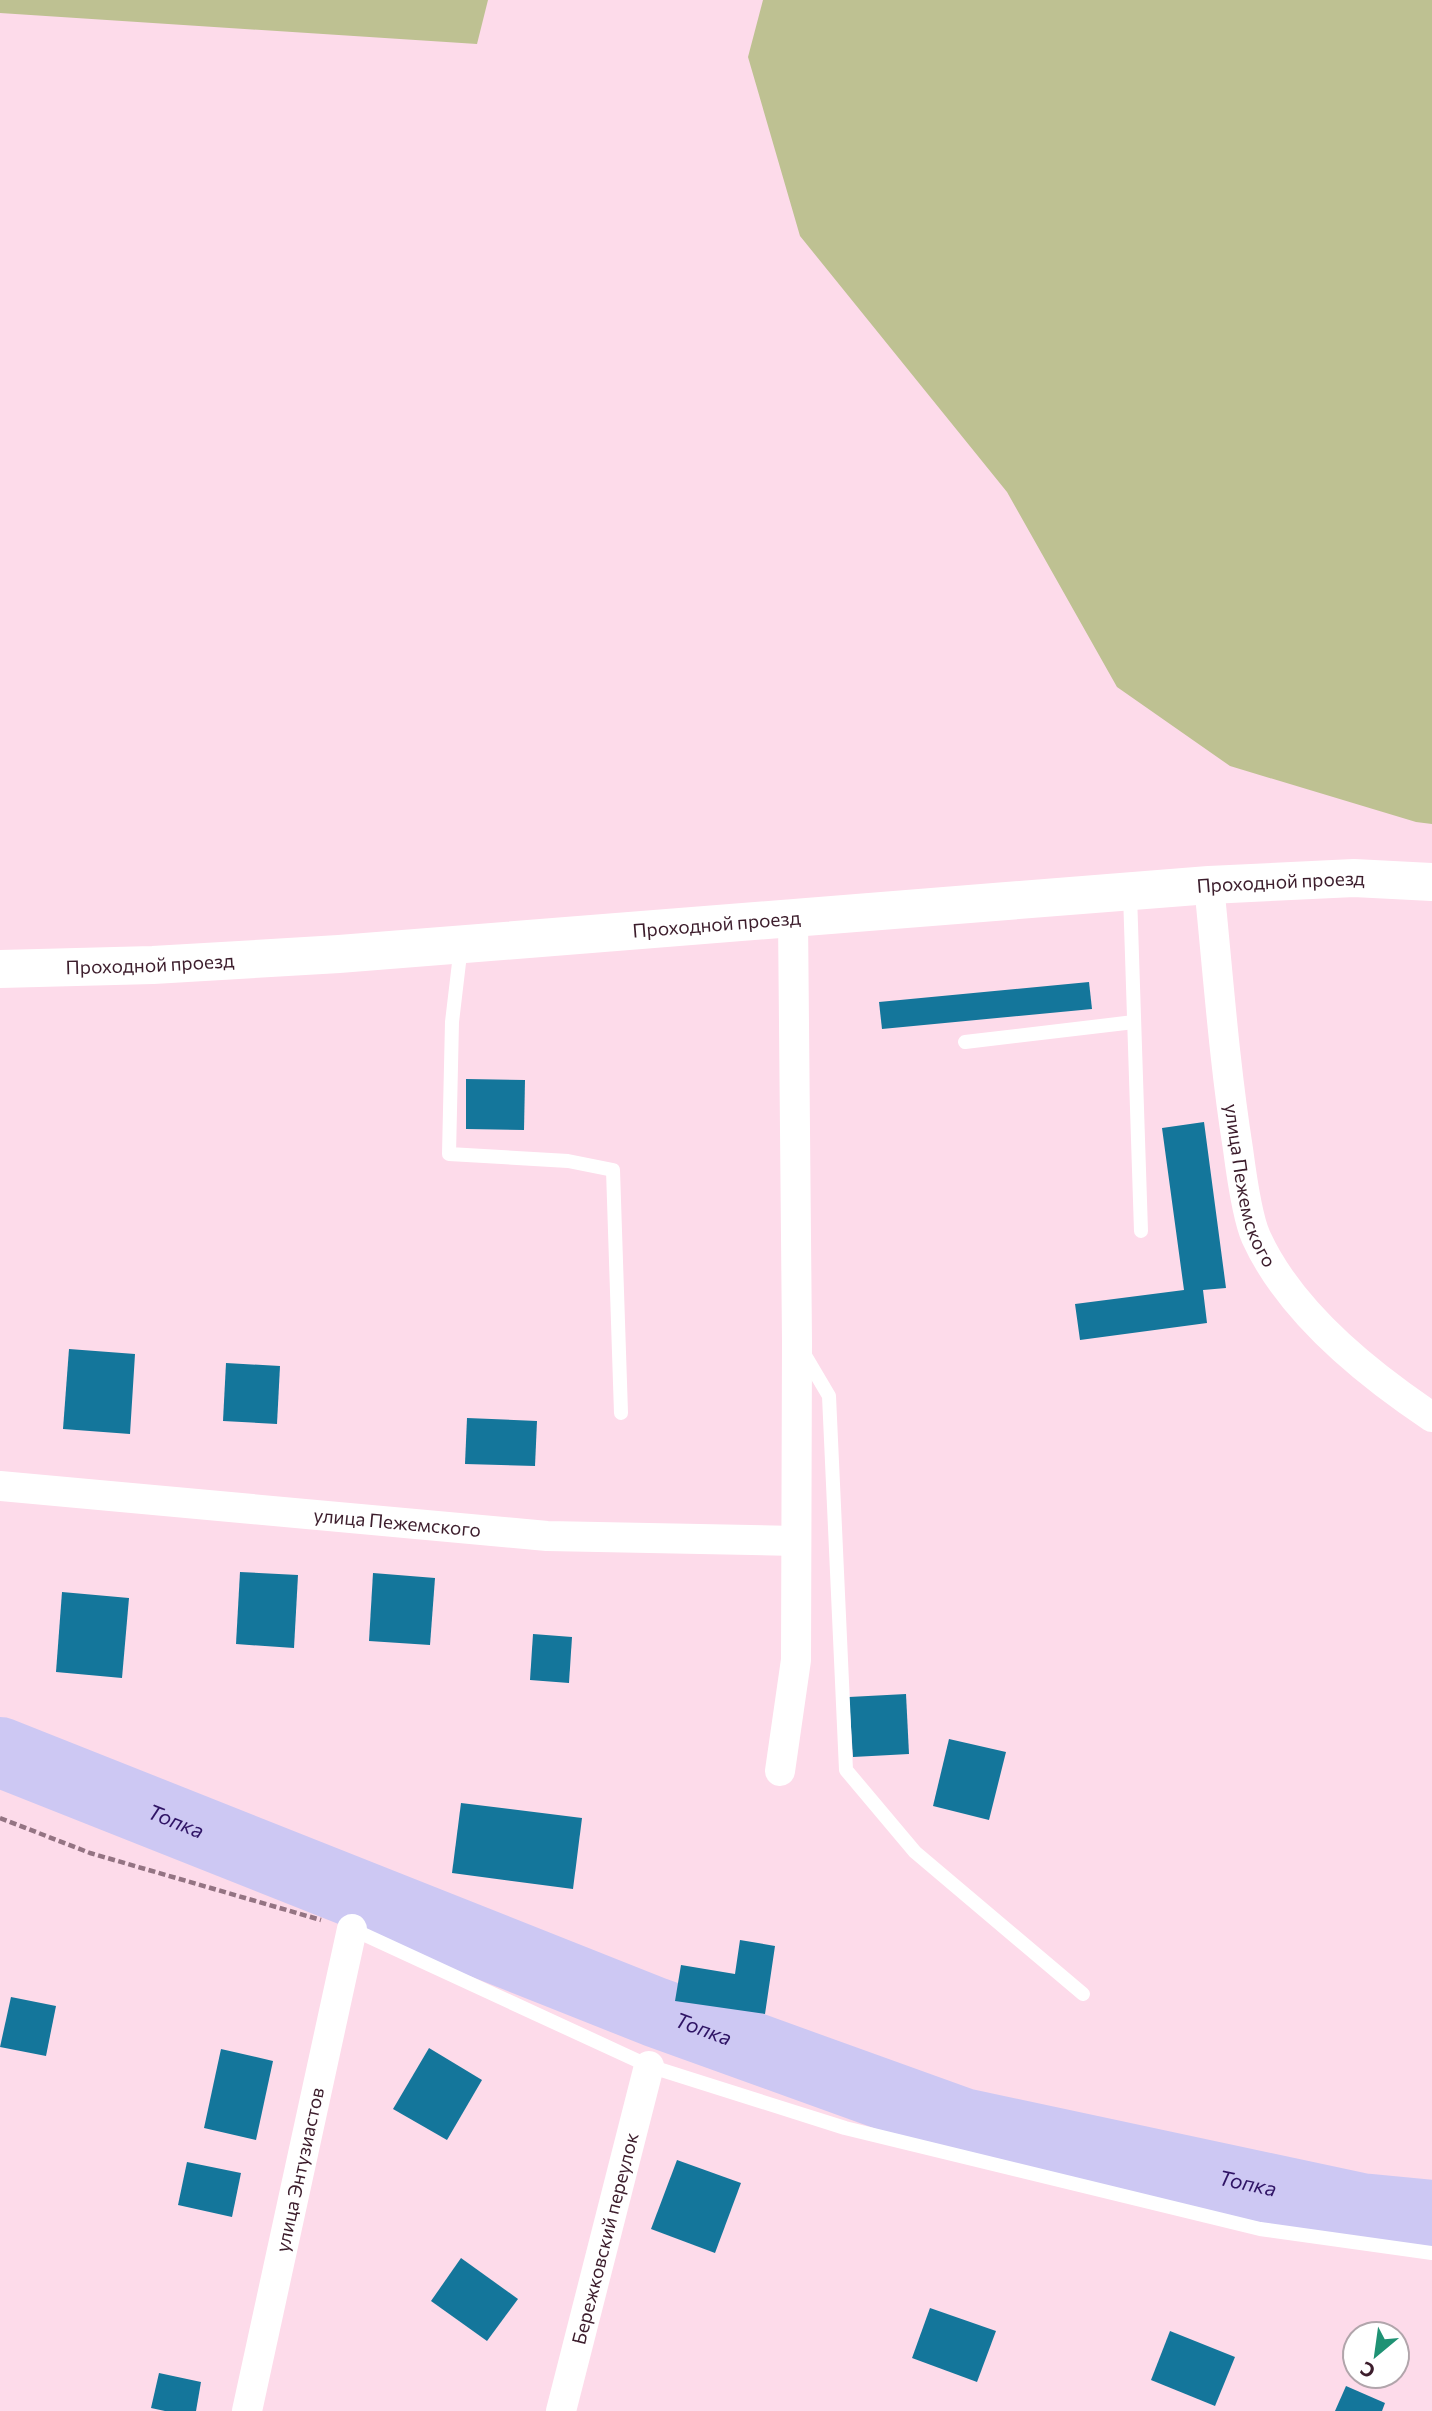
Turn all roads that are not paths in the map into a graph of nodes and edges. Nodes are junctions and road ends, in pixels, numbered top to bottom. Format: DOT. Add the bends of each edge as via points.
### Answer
graph roads {
  1 [pos="1432,882"];
  2 [pos="1209,885"];
  3 [pos="1130,892"];
  4 [pos="793,918"];
  5 [pos="461,944"];
  6 [pos="0,969"];
  7 [pos="1134,1022"];
  8 [pos="965,1042"];
  9 [pos="1141,1231"];
  10 [pos="797,1342"];
  11 [pos="621,1413"];
  12 [pos="1432,1417"];
  13 [pos="0,1486"];
  14 [pos="796,1541"];
  15 [pos="780,1771"];
  16 [pos="352,1928"];
  17 [pos="1083,1994"];
  18 [pos="649,2066"];
  19 [pos="1432,2253"];
  20 [pos="247,2411"];
  21 [pos="561,2411"];
  1 -- 2 [label="street, Проходной проезд" via="1354,878"];
  2 -- 3 [label="street, Проходной проезд"];
  2 -- 12 [label="street, улица Пежемского" via="1230,1099 1254,1235 1276,1274 1338,1345"];
  3 -- 4 [label="street, Проходной проезд"];
  3 -- 7 [label="lane"];
  4 -- 5 [label="street, Проходной проезд"];
  4 -- 10 [label="street"];
  5 -- 6 [label="street, Проходной проезд" via="153,965"];
  5 -- 11 [label="lane" via="453,1022 449,1154 568,1161 613,1170"];
  7 -- 8 [label="lane"];
  7 -- 9 [label="lane"];
  10 -- 14 [label="street"];
  10 -- 17 [label="lane" via="829,1396 846,1770 915,1852"];
  13 -- 14 [label="street, улица Пежемского" via="547,1536"];
  14 -- 15 [label="street" via="796,1660"];
  16 -- 18 [label="lane"];
  16 -- 20 [label="street, улица Энтузиастов"];
  18 -- 19 [label="lane" via="845,2128 1247,2226"];
  18 -- 21 [label="street, Бережковский переулок"];
}
